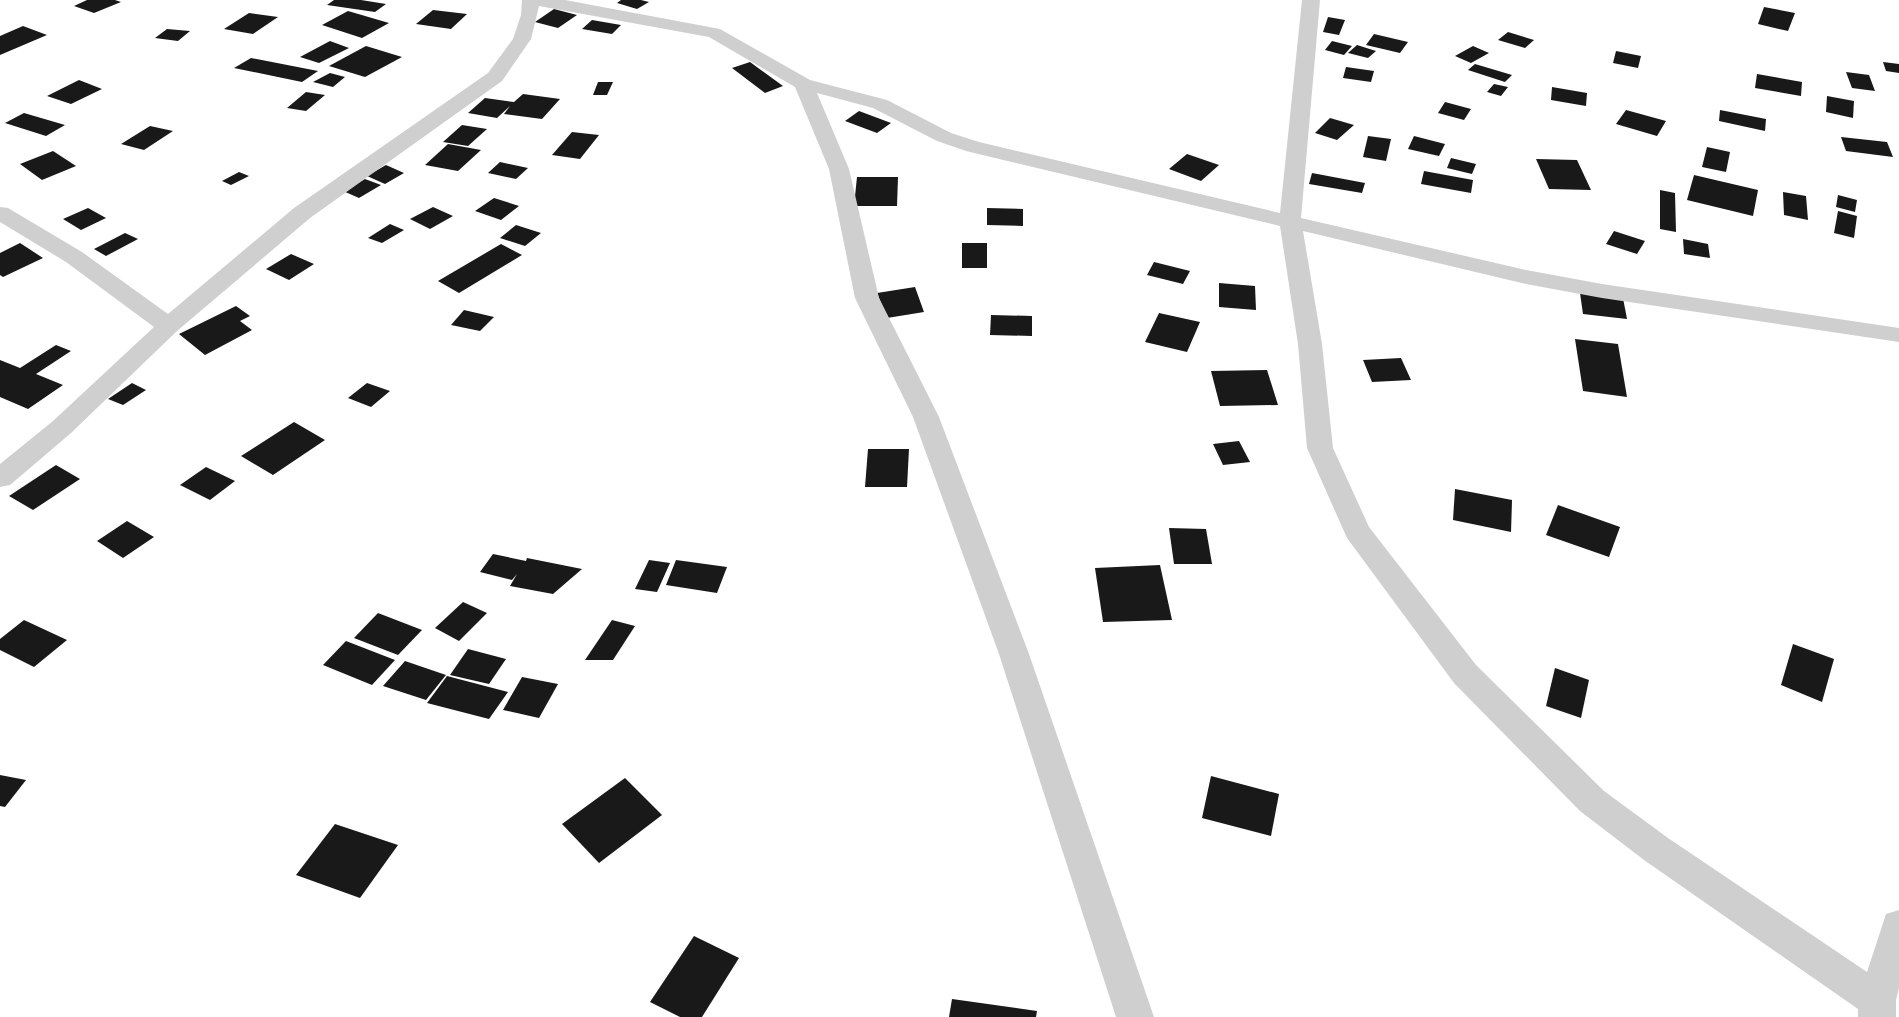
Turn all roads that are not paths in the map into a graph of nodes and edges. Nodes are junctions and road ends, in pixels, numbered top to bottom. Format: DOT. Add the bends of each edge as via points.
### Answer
graph roads {
  1 [pos="531,0"];
  2 [pos="537,0"];
  3 [pos="1311,0"];
  4 [pos="803,84"];
  5 [pos="0,214"];
  6 [pos="1290,221"];
  7 [pos="169,326"];
  8 [pos="1899,335"];
  9 [pos="0,478"];
  10 [pos="1899,926"];
  11 [pos="1877,1009"];
  12 [pos="1134,1017"];
  1 -- 7 [label="street" via="522,39 494,77 332,190"];
  2 -- 4 [label="street" via="714,33"];
  3 -- 6 [label="street"];
  4 -- 6 [label="street" via="880,104 944,137 973,147"];
  4 -- 12 [label="street" via="840,169 867,298 926,417 994,599"];
  5 -- 7 [label="street" via="74,257"];
  6 -- 8 [label="street" via="1526,277"];
  6 -- 11 [label="street" via="1310,344 1320,448 1356,531 1466,674 1592,801"];
  7 -- 9 [label="street" via="62,427"];
  10 -- 11 [label="street"];
}
